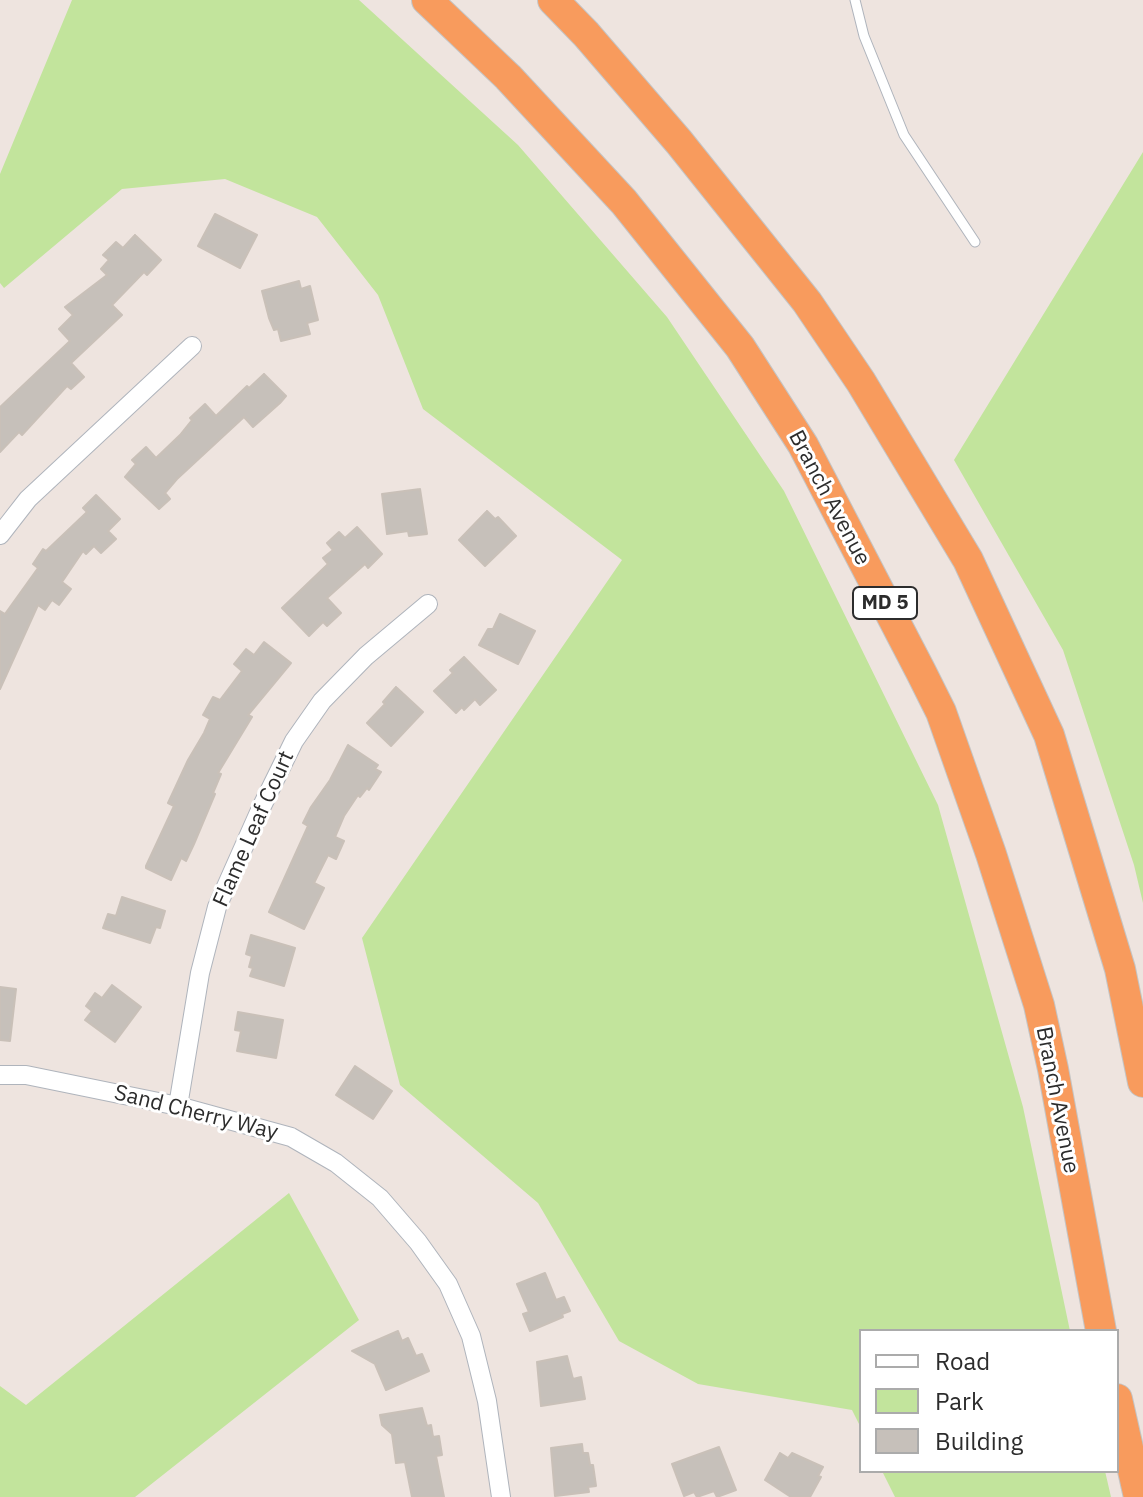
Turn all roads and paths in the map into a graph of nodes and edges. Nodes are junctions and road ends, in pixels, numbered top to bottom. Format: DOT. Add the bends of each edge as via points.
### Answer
graph roads {
  1 [pos="427,0"];
  2 [pos="553,0"];
  3 [pos="855,0"];
  4 [pos="975,242"];
  5 [pos="192,346"];
  6 [pos="0,535"];
  7 [pos="428,604"];
  8 [pos="0,1075"];
  9 [pos="1143,1082"];
  10 [pos="178,1106"];
  11 [pos="1101,1329"];
  12 [pos="1119,1408"];
  13 [pos="501,1497"];
  14 [pos="1139,1497"];
  1 -- 11 [label="highway, Branch Avenue / MD 5" via="508,77 624,202 740,347 803,445 921,672 941,712 1039,1005"];
  2 -- 9 [label="highway" via="679,142 807,302 968,560 1049,735 1120,969"];
  3 -- 4 [label="lane" via="904,135"];
  5 -- 6 [label="street" via="28,499"];
  7 -- 10 [label="street, Flame Leaf Court" via="322,701 267,794 217,907"];
  8 -- 10 [label="street, Sand Cherry Way" via="26,1075"];
  10 -- 13 [label="street, Sand Cherry Way" via="291,1137 325,1156 380,1198 418,1242 448,1284 471,1336"];
  12 -- 14 [label="highway"];
}
